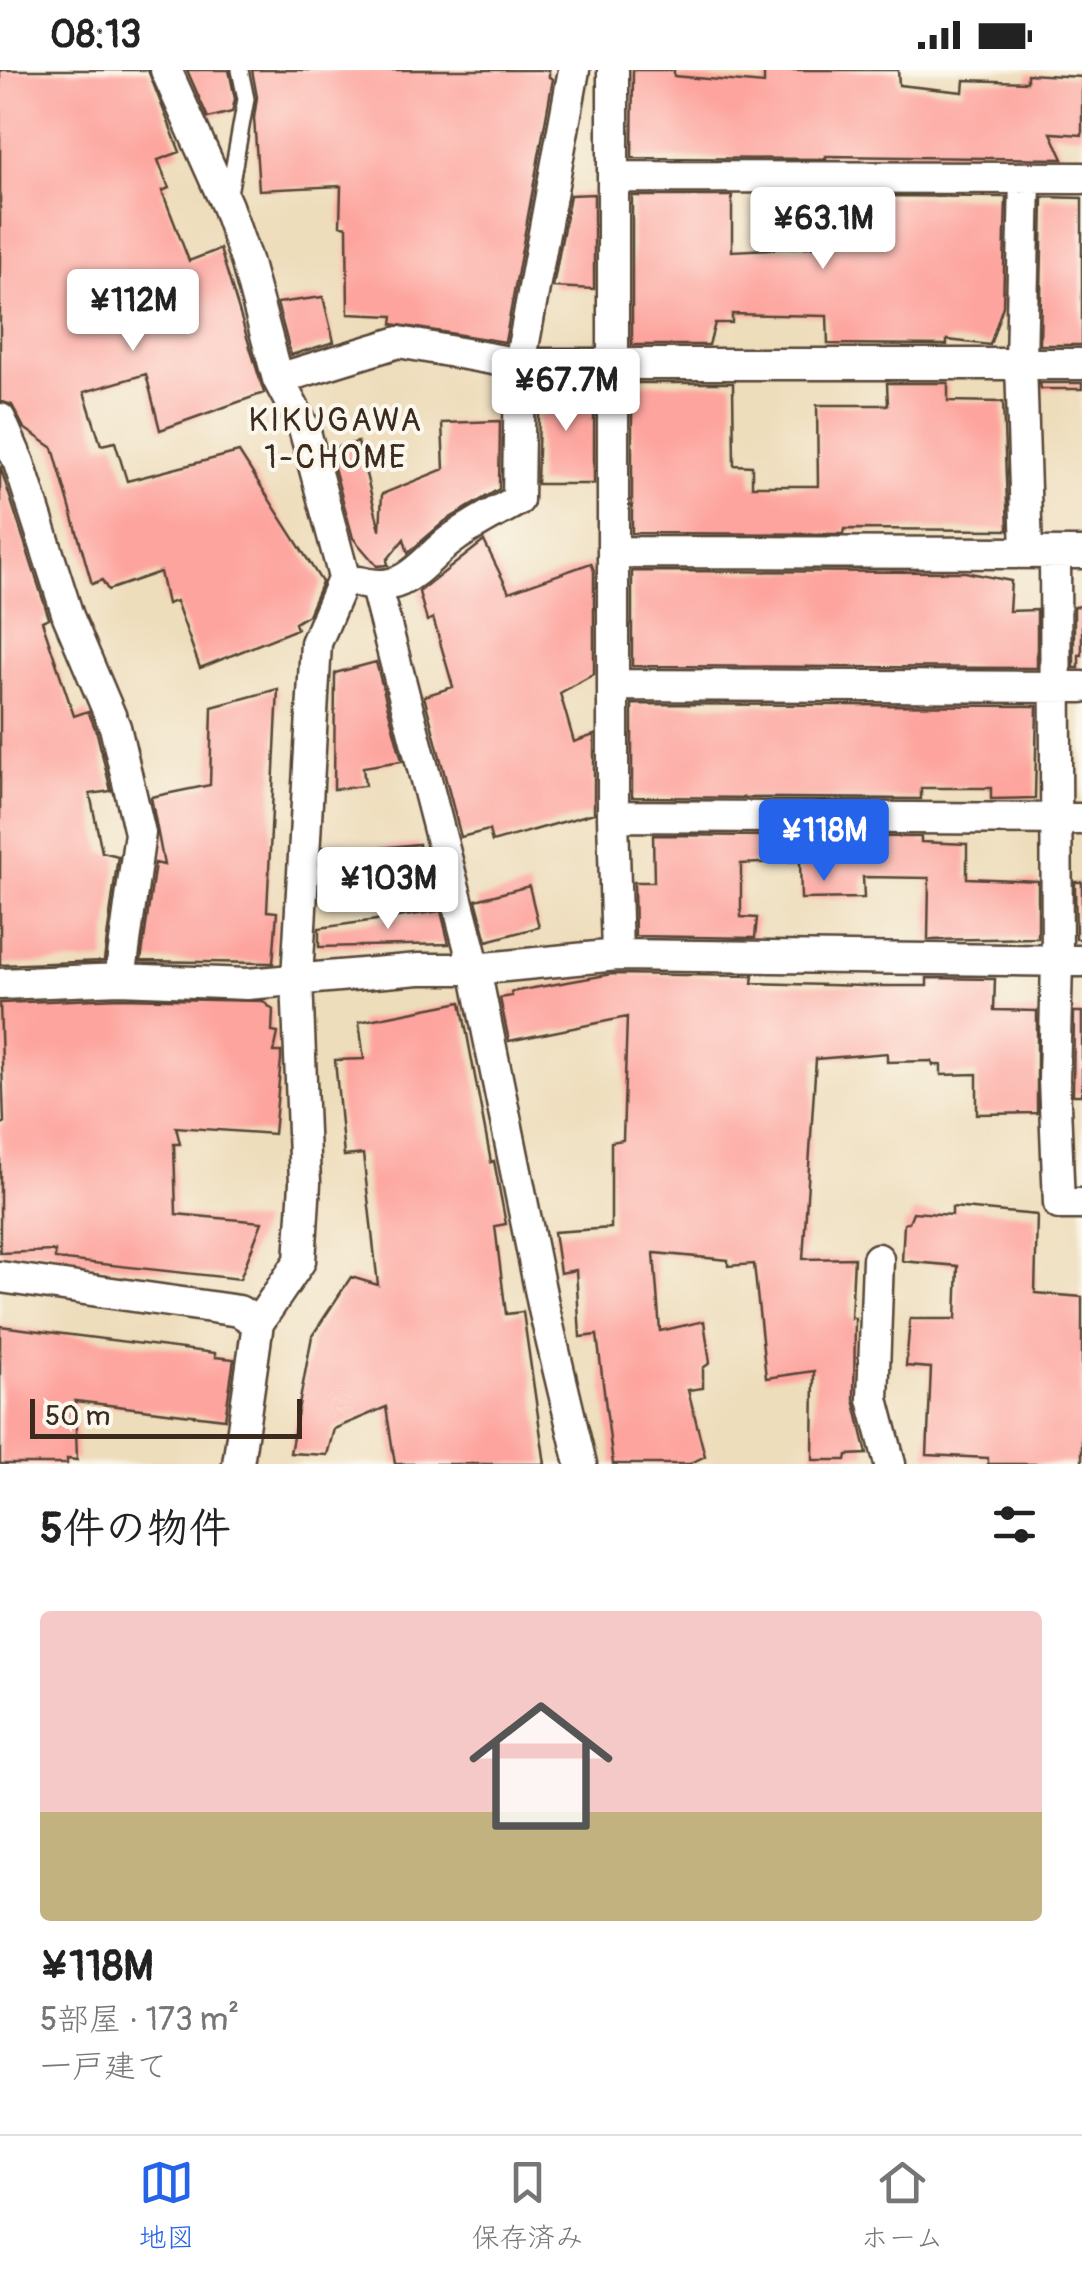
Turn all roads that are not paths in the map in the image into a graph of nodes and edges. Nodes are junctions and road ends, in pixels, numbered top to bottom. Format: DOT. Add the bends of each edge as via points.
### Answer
graph roads {
  1 [pos="166,70"];
  2 [pos="240,70"];
  3 [pos="574,70"];
  4 [pos="613,70"];
  5 [pos="613,177"];
  6 [pos="1025,178"];
  7 [pos="1082,178"];
  8 [pos="227,206"];
  9 [pos="1021,363"];
  10 [pos="520,364"];
  11 [pos="1082,364"];
  12 [pos="611,365"];
  13 [pos="278,380"];
  14 [pos="0,419"];
  15 [pos="615,552"];
  16 [pos="1055,553"];
  17 [pos="344,577"];
  18 [pos="376,586"];
  19 [pos="614,685"];
  20 [pos="1068,687"];
  21 [pos="613,816"];
  22 [pos="1069,819"];
  23 [pos="617,955"];
  24 [pos="1070,961"];
  25 [pos="475,969"];
  26 [pos="120,980"];
  27 [pos="297,980"];
  28 [pos="0,984"];
  29 [pos="1082,1204"];
  30 [pos="878,1259"];
  31 [pos="0,1277"];
  32 [pos="258,1324"];
  33 [pos="238,1464"];
  34 [pos="582,1464"];
  35 [pos="890,1464"];
  1 -- 8 [label="street"];
  2 -- 8 [label="lane" via="246,99"];
  3 -- 10 [label="street"];
  4 -- 5 [label="street"];
  5 -- 6 [label="street"];
  5 -- 12 [label="street"];
  6 -- 7 [label="street"];
  6 -- 9 [label="street"];
  8 -- 13 [label="street"];
  9 -- 11 [label="street"];
  9 -- 12 [label="street"];
  9 -- 16 [label="street"];
  10 -- 12 [label="street"];
  10 -- 13 [label="street" via="399,342"];
  10 -- 18 [label="street" via="518,500 453,538 414,576"];
  12 -- 15 [label="street"];
  13 -- 17 [label="street" via="304,428"];
  14 -- 26 [label="street" via="68,616 115,727 140,834"];
  15 -- 16 [label="street"];
  15 -- 19 [label="street"];
  16 -- 20 [label="street"];
  17 -- 18 [label="street"];
  17 -- 27 [label="street" via="316,643"];
  18 -- 25 [label="street"];
  19 -- 20 [label="street"];
  19 -- 21 [label="street"];
  20 -- 22 [label="street"];
  21 -- 22 [label="street"];
  21 -- 23 [label="street"];
  22 -- 24 [label="street"];
  23 -- 24 [label="street"];
  23 -- 25 [label="street"];
  24 -- 29 [label="street" via="1054,1080 1059,1204"];
  25 -- 27 [label="street"];
  25 -- 34 [label="street"];
  26 -- 27 [label="street"];
  26 -- 28 [label="street"];
  27 -- 32 [label="street" via="305,1183 300,1261"];
  30 -- 35 [label="street" via="874,1399"];
  31 -- 32 [label="street" via="239,1311"];
  32 -- 33 [label="street"];
}
